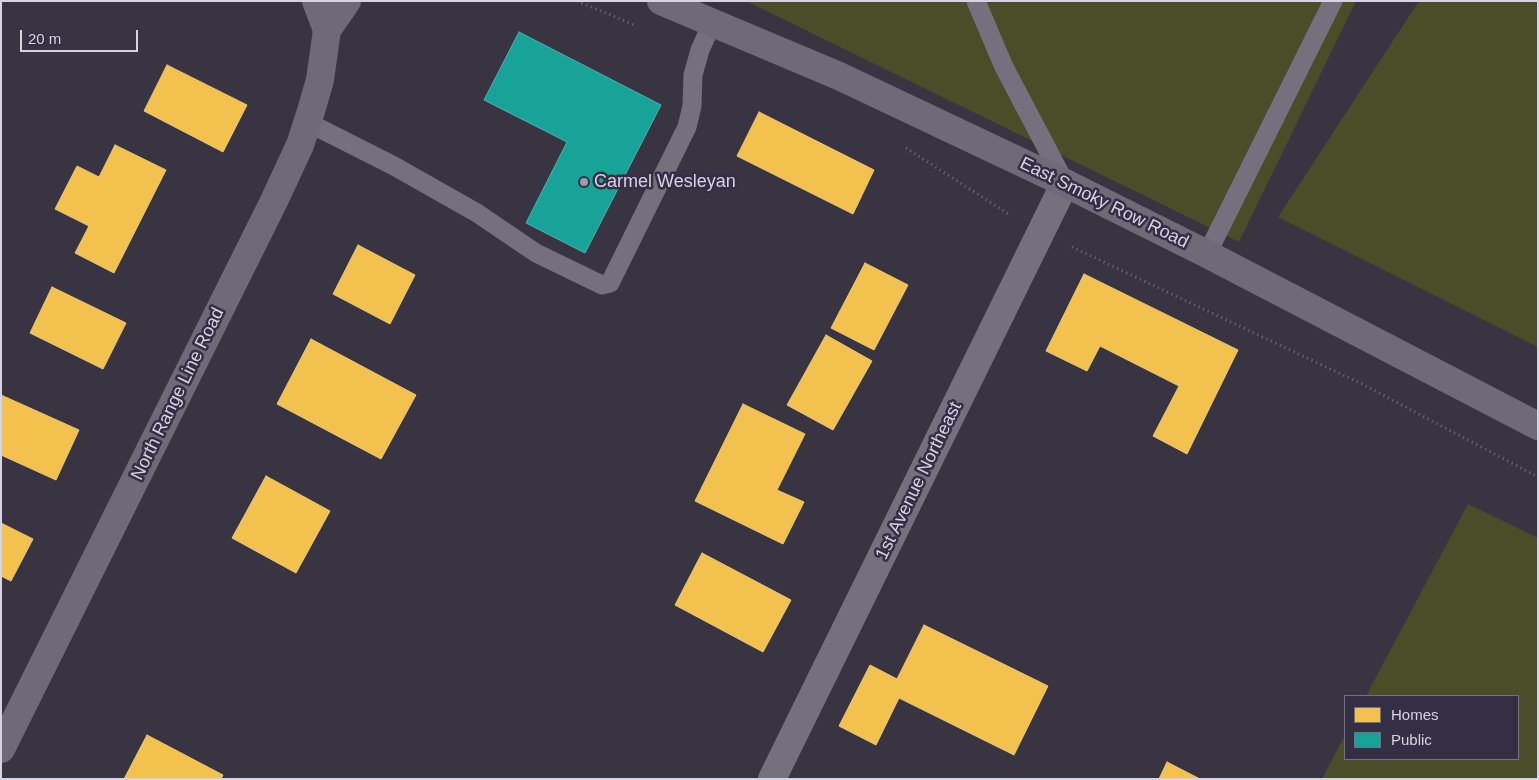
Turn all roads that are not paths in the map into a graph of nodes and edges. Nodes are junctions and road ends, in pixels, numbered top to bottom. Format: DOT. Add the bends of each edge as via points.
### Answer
graph roads {
  1 [pos="316,1"];
  2 [pos="347,1"];
  3 [pos="661,1"];
  4 [pos="976,1"];
  5 [pos="1333,1"];
  6 [pos="712,23"];
  7 [pos="328,30"];
  8 [pos="307,122"];
  9 [pos="1065,183"];
  10 [pos="1207,254"];
  11 [pos="1538,426"];
  12 [pos="1,749"];
  13 [pos="772,779"];
  1 -- 7 [label="street"];
  2 -- 7 [label="street, North Range Line Road"];
  3 -- 6 [label="street, East Smoky Row Road"];
  4 -- 9 [label="lane" via="1004,67"];
  5 -- 10 [label="lane"];
  6 -- 8 [label="lane" via="693,75 692,106 687,127 610,283 602,286 536,253 477,213 394,166"];
  6 -- 9 [label="street, East Smoky Row Road" via="847,80"];
  7 -- 8 [label="street, North Range Line Road" via="320,80"];
  8 -- 12 [label="street, North Range Line Road" via="300,145 274,200"];
  9 -- 10 [label="street, East Smoky Row Road"];
  9 -- 13 [label="street, 1st Avenue Northeast"];
  10 -- 11 [label="street, East Smoky Row Road"];
}
